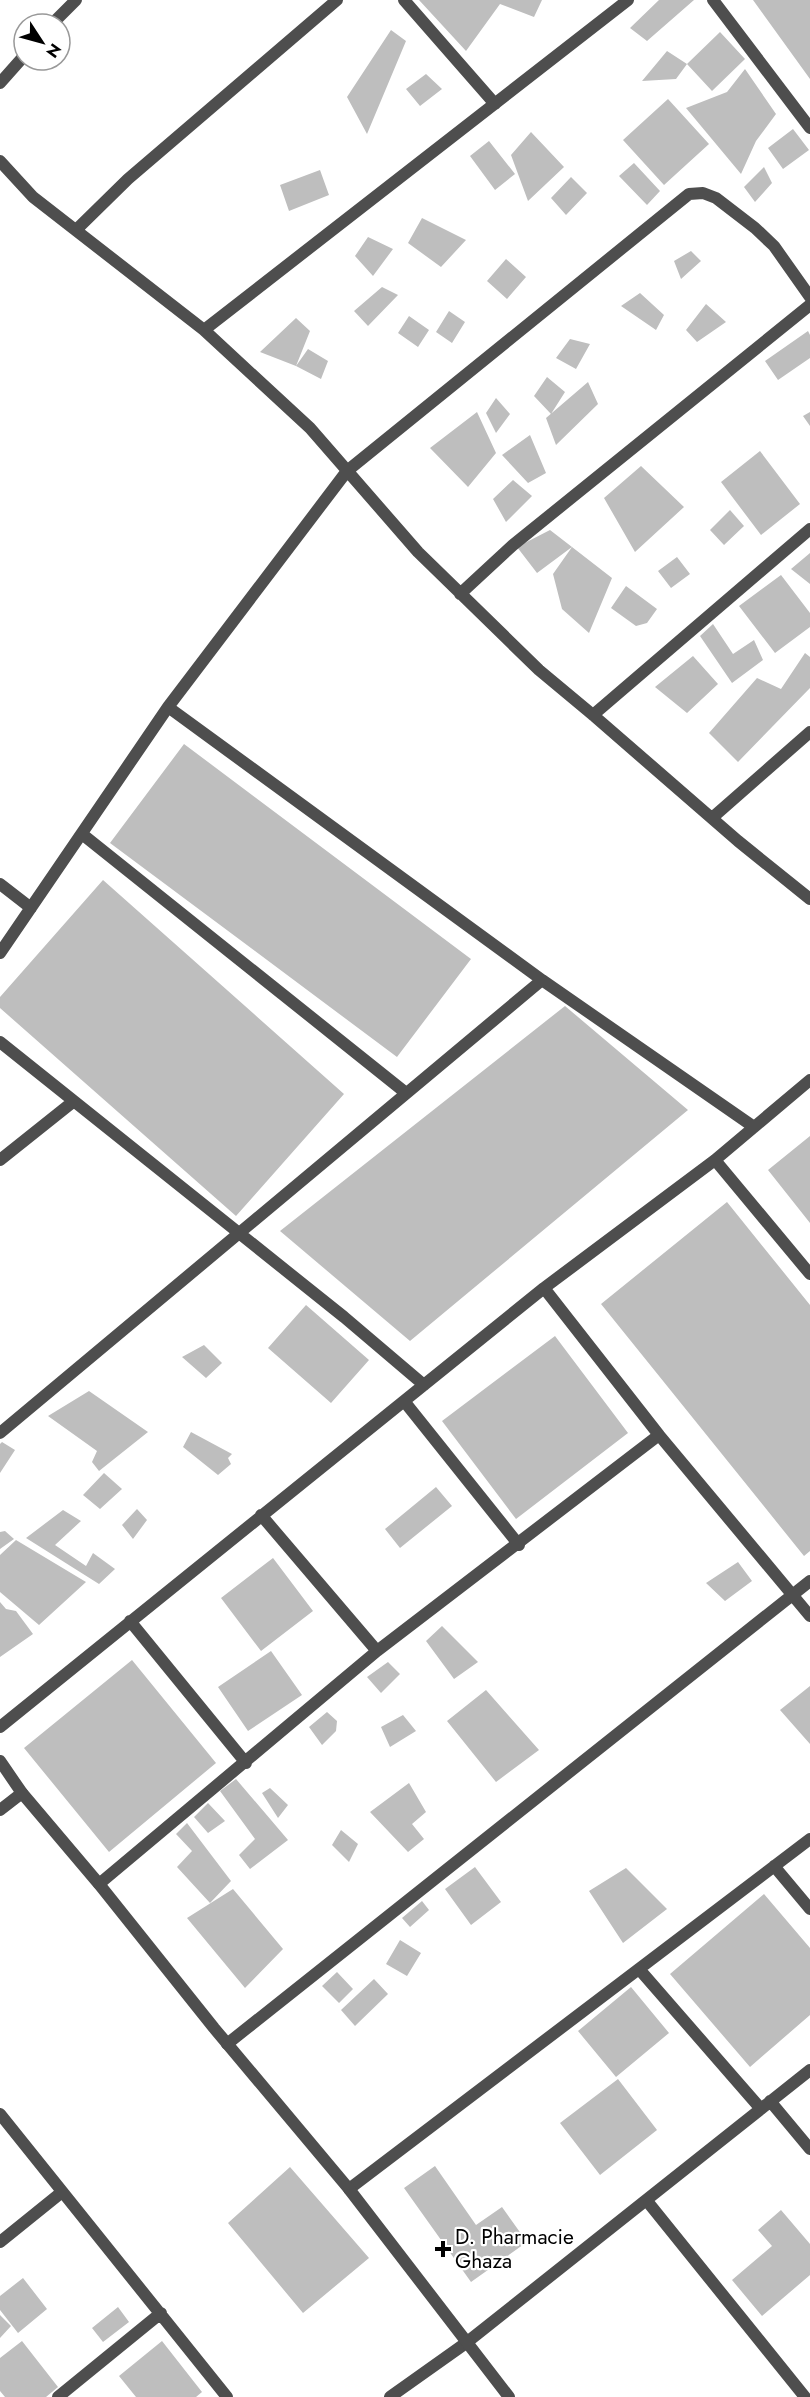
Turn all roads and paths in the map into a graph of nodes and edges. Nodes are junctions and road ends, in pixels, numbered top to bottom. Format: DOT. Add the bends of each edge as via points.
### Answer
graph roads {
  1 [pos="76,0"];
  2 [pos="337,0"];
  3 [pos="404,0"];
  4 [pos="628,0"];
  5 [pos="713,0"];
  6 [pos="64,12"];
  7 [pos="12,70"];
  8 [pos="0,83"];
  9 [pos="495,104"];
  10 [pos="810,128"];
  11 [pos="0,161"];
  12 [pos="76,230"];
  13 [pos="810,297"];
  14 [pos="810,305"];
  15 [pos="204,330"];
  16 [pos="348,471"];
  17 [pos="810,529"];
  18 [pos="460,594"];
  19 [pos="168,707"];
  20 [pos="593,715"];
  21 [pos="810,732"];
  22 [pos="712,818"];
  23 [pos="82,834"];
  24 [pos="0,884"];
  25 [pos="810,899"];
  26 [pos="31,908"];
  27 [pos="0,953"];
  28 [pos="542,980"];
  29 [pos="0,1042"];
  30 [pos="810,1080"];
  31 [pos="406,1093"];
  32 [pos="74,1101"];
  33 [pos="754,1127"];
  34 [pos="0,1160"];
  35 [pos="715,1160"];
  36 [pos="238,1233"];
  37 [pos="810,1274"];
  38 [pos="544,1287"];
  39 [pos="424,1384"];
  40 [pos="404,1401"];
  41 [pos="0,1433"];
  42 [pos="659,1435"];
  43 [pos="261,1515"];
  44 [pos="519,1545"];
  45 [pos="810,1581"];
  46 [pos="792,1595"];
  47 [pos="810,1616"];
  48 [pos="130,1621"];
  49 [pos="377,1651"];
  50 [pos="0,1727"];
  51 [pos="0,1761"];
  52 [pos="246,1763"];
  53 [pos="22,1793"];
  54 [pos="0,1810"];
  55 [pos="810,1839"];
  56 [pos="774,1866"];
  57 [pos="99,1884"];
  58 [pos="810,1909"];
  59 [pos="639,1969"];
  60 [pos="227,2044"];
  61 [pos="810,2070"];
  62 [pos="766,2105"];
  63 [pos="0,2114"];
  64 [pos="810,2149"];
  65 [pos="349,2189"];
  66 [pos="62,2192"];
  67 [pos="647,2201"];
  68 [pos="0,2242"];
  69 [pos="161,2313"];
  70 [pos="466,2343"];
  71 [pos="57,2397"];
  72 [pos="227,2397"];
  73 [pos="390,2397"];
  74 [pos="509,2397"];
  75 [pos="805,2397"];
  1 -- 6 [label="street"];
  2 -- 12 [label="street" via="128,179"];
  3 -- 9 [label="street"];
  4 -- 9 [label="street"];
  5 -- 10 [label="street"];
  7 -- 8 [label="street"];
  9 -- 15 [label="street"];
  11 -- 12 [label="street" via="33,197"];
  12 -- 15 [label="street"];
  13 -- 16 [label="street" via="774,246 755,228 716,198 703,193 689,194"];
  14 -- 18 [label="street" via="513,545"];
  15 -- 16 [label="street" via="310,428"];
  16 -- 18 [label="street"];
  16 -- 19 [label="street"];
  17 -- 20 [label="street"];
  18 -- 20 [label="street" via="538,670"];
  19 -- 23 [label="street"];
  19 -- 28 [label="street"];
  20 -- 22 [label="street"];
  21 -- 22 [label="street"];
  22 -- 25 [label="street"];
  23 -- 26 [label="street"];
  23 -- 31 [label="street"];
  24 -- 26 [label="street"];
  26 -- 27 [label="street"];
  28 -- 31 [label="street"];
  28 -- 33 [label="street"];
  29 -- 32 [label="street"];
  30 -- 33 [label="street"];
  31 -- 36 [label="street"];
  32 -- 34 [label="street"];
  32 -- 36 [label="street"];
  33 -- 35 [label="street"];
  35 -- 37 [label="street"];
  35 -- 38 [label="street"];
  36 -- 39 [label="street"];
  36 -- 41 [label="street"];
  38 -- 39 [label="street"];
  38 -- 42 [label="street"];
  39 -- 40 [label="street"];
  40 -- 43 [label="street"];
  40 -- 44 [label="street"];
  42 -- 44 [label="street"];
  42 -- 46 [label="street"];
  43 -- 48 [label="street"];
  43 -- 49 [label="street"];
  44 -- 49 [label="street"];
  45 -- 46 [label="street"];
  46 -- 47 [label="street"];
  46 -- 60 [label="street"];
  48 -- 50 [label="street"];
  48 -- 52 [label="street"];
  49 -- 52 [label="street"];
  51 -- 53 [label="street"];
  52 -- 57 [label="street"];
  53 -- 54 [label="street"];
  53 -- 57 [label="street"];
  55 -- 56 [label="street"];
  56 -- 58 [label="street"];
  56 -- 59 [label="street"];
  57 -- 60 [label="street"];
  59 -- 62 [label="street"];
  59 -- 65 [label="street"];
  60 -- 65 [label="street"];
  61 -- 62 [label="street"];
  62 -- 64 [label="street"];
  62 -- 67 [label="street"];
  63 -- 66 [label="street"];
  65 -- 70 [label="street"];
  66 -- 68 [label="street"];
  66 -- 69 [label="street"];
  67 -- 70 [label="street"];
  67 -- 75 [label="street"];
  69 -- 71 [label="street"];
  69 -- 72 [label="street"];
  70 -- 73 [label="street"];
  70 -- 74 [label="street"];
}
